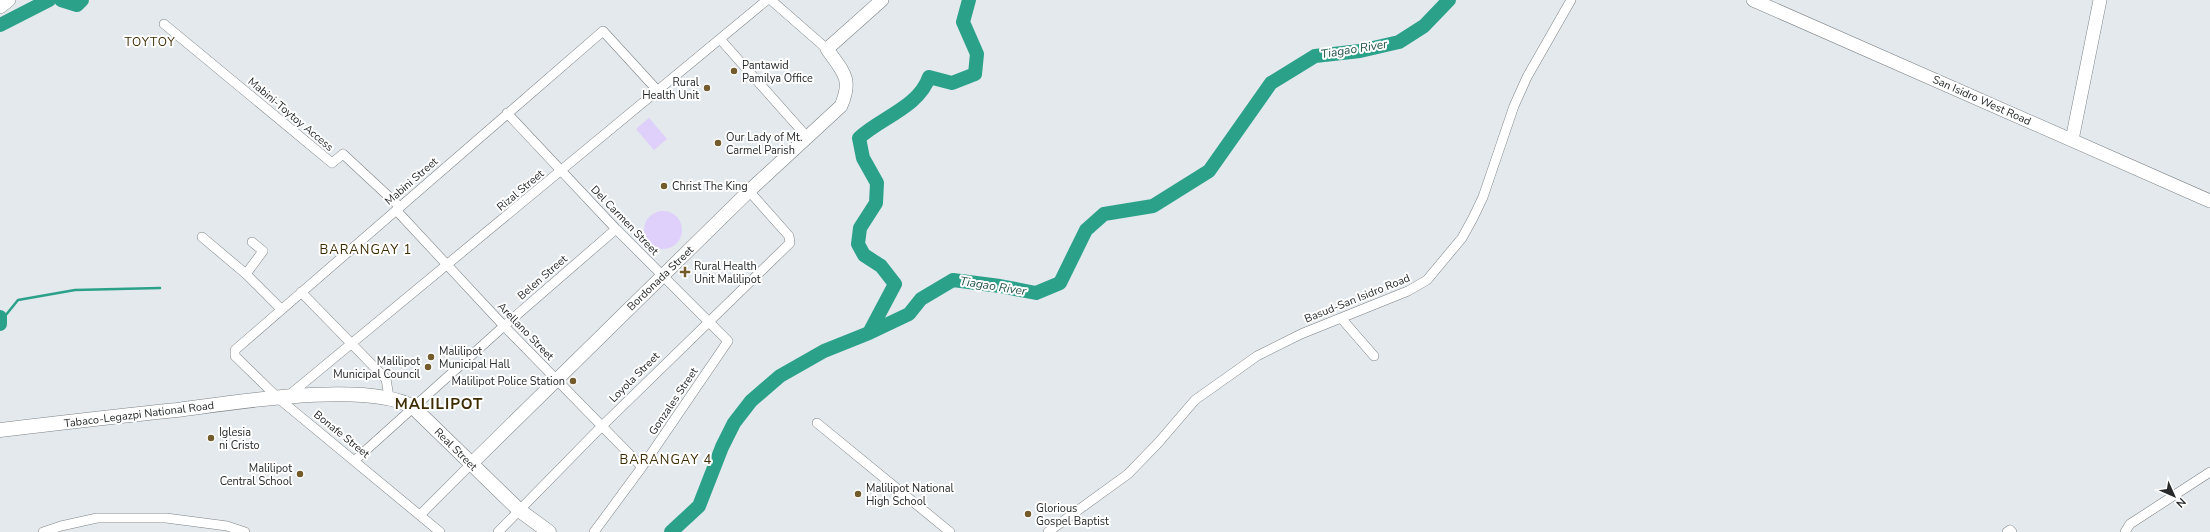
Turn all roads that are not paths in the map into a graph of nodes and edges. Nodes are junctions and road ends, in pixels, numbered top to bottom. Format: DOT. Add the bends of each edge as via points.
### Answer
graph roads {
  1 [pos="9,0"];
  2 [pos="767,0"];
  3 [pos="771,0"];
  4 [pos="882,0"];
  5 [pos="1571,0"];
  6 [pos="1753,0"];
  7 [pos="2100,0"];
  8 [pos="0,7"];
  9 [pos="164,24"];
  10 [pos="720,39"];
  11 [pos="827,49"];
  12 [pos="657,90"];
  13 [pos="507,113"];
  14 [pos="808,138"];
  15 [pos="2072,140"];
  16 [pos="561,172"];
  17 [pos="749,191"];
  18 [pos="2210,202"];
  19 [pos="398,208"];
  20 [pos="616,229"];
  21 [pos="202,237"];
  22 [pos="252,242"];
  23 [pos="448,266"];
  24 [pos="246,274"];
  25 [pos="662,276"];
  26 [pos="301,292"];
  27 [pos="281,309"];
  28 [pos="1341,318"];
  29 [pos="708,322"];
  30 [pos="504,326"];
  31 [pos="728,341"];
  32 [pos="352,344"];
  33 [pos="235,350"];
  34 [pos="1374,356"];
  35 [pos="556,379"];
  36 [pos="283,397"];
  37 [pos="389,397"];
  38 [pos="413,407"];
  39 [pos="817,423"];
  40 [pos="601,427"];
  41 [pos="0,430"];
  42 [pos="355,460"];
  43 [pos="471,464"];
  44 [pos="642,467"];
  45 [pos="2210,472"];
  46 [pos="519,510"];
  47 [pos="420,515"];
  48 [pos="43,532"];
  49 [pos="244,532"];
  50 [pos="440,532"];
  51 [pos="498,532"];
  52 [pos="549,532"];
  53 [pos="594,532"];
  54 [pos="950,532"];
  55 [pos="1048,532"];
  56 [pos="2007,532"];
  57 [pos="2012,532"];
  58 [pos="2124,532"];
  1 -- 8 [label="street"];
  2 -- 10 [label="street, Rizal Street"];
  3 -- 11 [label="street"];
  4 -- 11 [label="street"];
  5 -- 28 [label="street, Basud-San Isidro Road" via="1527,77 1506,128 1483,197 1462,238 1427,280 1418,287"];
  6 -- 15 [label="street, San Isidro West Road"];
  7 -- 15 [label="street"];
  9 -- 19 [label="street, Mabini-Toytoy Access" via="332,163 342,154"];
  10 -- 12 [label="street, Rizal Street"];
  10 -- 14 [label="street"];
  11 -- 14 [label="street, Bordonada Street" via="846,79 847,91 841,106"];
  12 -- 13 [label="street, Mabini Street" via="603,31"];
  12 -- 16 [label="street, Rizal Street"];
  13 -- 16 [label="street, Del Carmen Street"];
  13 -- 19 [label="street, Mabini Street"];
  14 -- 17 [label="street, Bordonada Street"];
  15 -- 18 [label="street, San Isidro West Road"];
  16 -- 20 [label="street, Del Carmen Street"];
  16 -- 23 [label="street, Rizal Street"];
  17 -- 25 [label="street, Bordonada Street"];
  17 -- 29 [label="street, Loyola Street" via="789,236 790,243"];
  19 -- 23 [label="street, Arellano Street"];
  19 -- 26 [label="street, Mabini Street"];
  20 -- 25 [label="street, Del Carmen Street"];
  20 -- 30 [label="street, Belen Street"];
  21 -- 24 [label="street"];
  22 -- 24 [label="street" via="263,251"];
  23 -- 30 [label="street, Arellano Street"];
  23 -- 32 [label="street, Rizal Street"];
  24 -- 27 [label="street"];
  25 -- 29 [label="street, Del Carmen Street"];
  25 -- 35 [label="street, Bordonada Street"];
  26 -- 27 [label="street, Mabini Street"];
  26 -- 32 [label="street"];
  27 -- 33 [label="street, Mabini Street"];
  28 -- 34 [label="street"];
  28 -- 55 [label="street, Basud-San Isidro Road" via="1273,347 1195,400 1128,474"];
  29 -- 31 [label="street, Del Carmen Street"];
  29 -- 40 [label="street, Loyola Street"];
  30 -- 35 [label="street, Arellano Street"];
  30 -- 38 [label="street, Belen Street"];
  31 -- 44 [label="street, Gonzales Street"];
  32 -- 36 [label="street, Rizal Street"];
  32 -- 37 [label="street" via="386,379"];
  33 -- 36 [label="street, Bonafe Street" via="236,356"];
  35 -- 40 [label="street, Arellano Street"];
  35 -- 43 [label="street, Bordonada Street"];
  36 -- 37 [label="main road, Real Street"];
  36 -- 41 [label="main road, Tabaco-Legazpi National Road"];
  36 -- 42 [label="street, Bonafe Street"];
  37 -- 38 [label="main road, Real Street"];
  38 -- 42 [label="street, Belen Street"];
  38 -- 43 [label="main road, Real Street"];
  39 -- 54 [label="street"];
  40 -- 44 [label="street, Arellano Street"];
  40 -- 46 [label="street, Loyola Street"];
  42 -- 47 [label="street, Bonafe Street"];
  43 -- 46 [label="main road, Real Street"];
  43 -- 47 [label="street"];
  44 -- 53 [label="street, Gonzales Street"];
  45 -- 58 [label="street" via="2130,524"];
  46 -- 51 [label="street, Loyola Street"];
  46 -- 52 [label="main road, Real Street"];
  47 -- 50 [label="street, Bonafe Street"];
  48 -- 49 [label="street" via="97,518 166,518 227,526"];
  56 -- 57 [label="street"];
}
